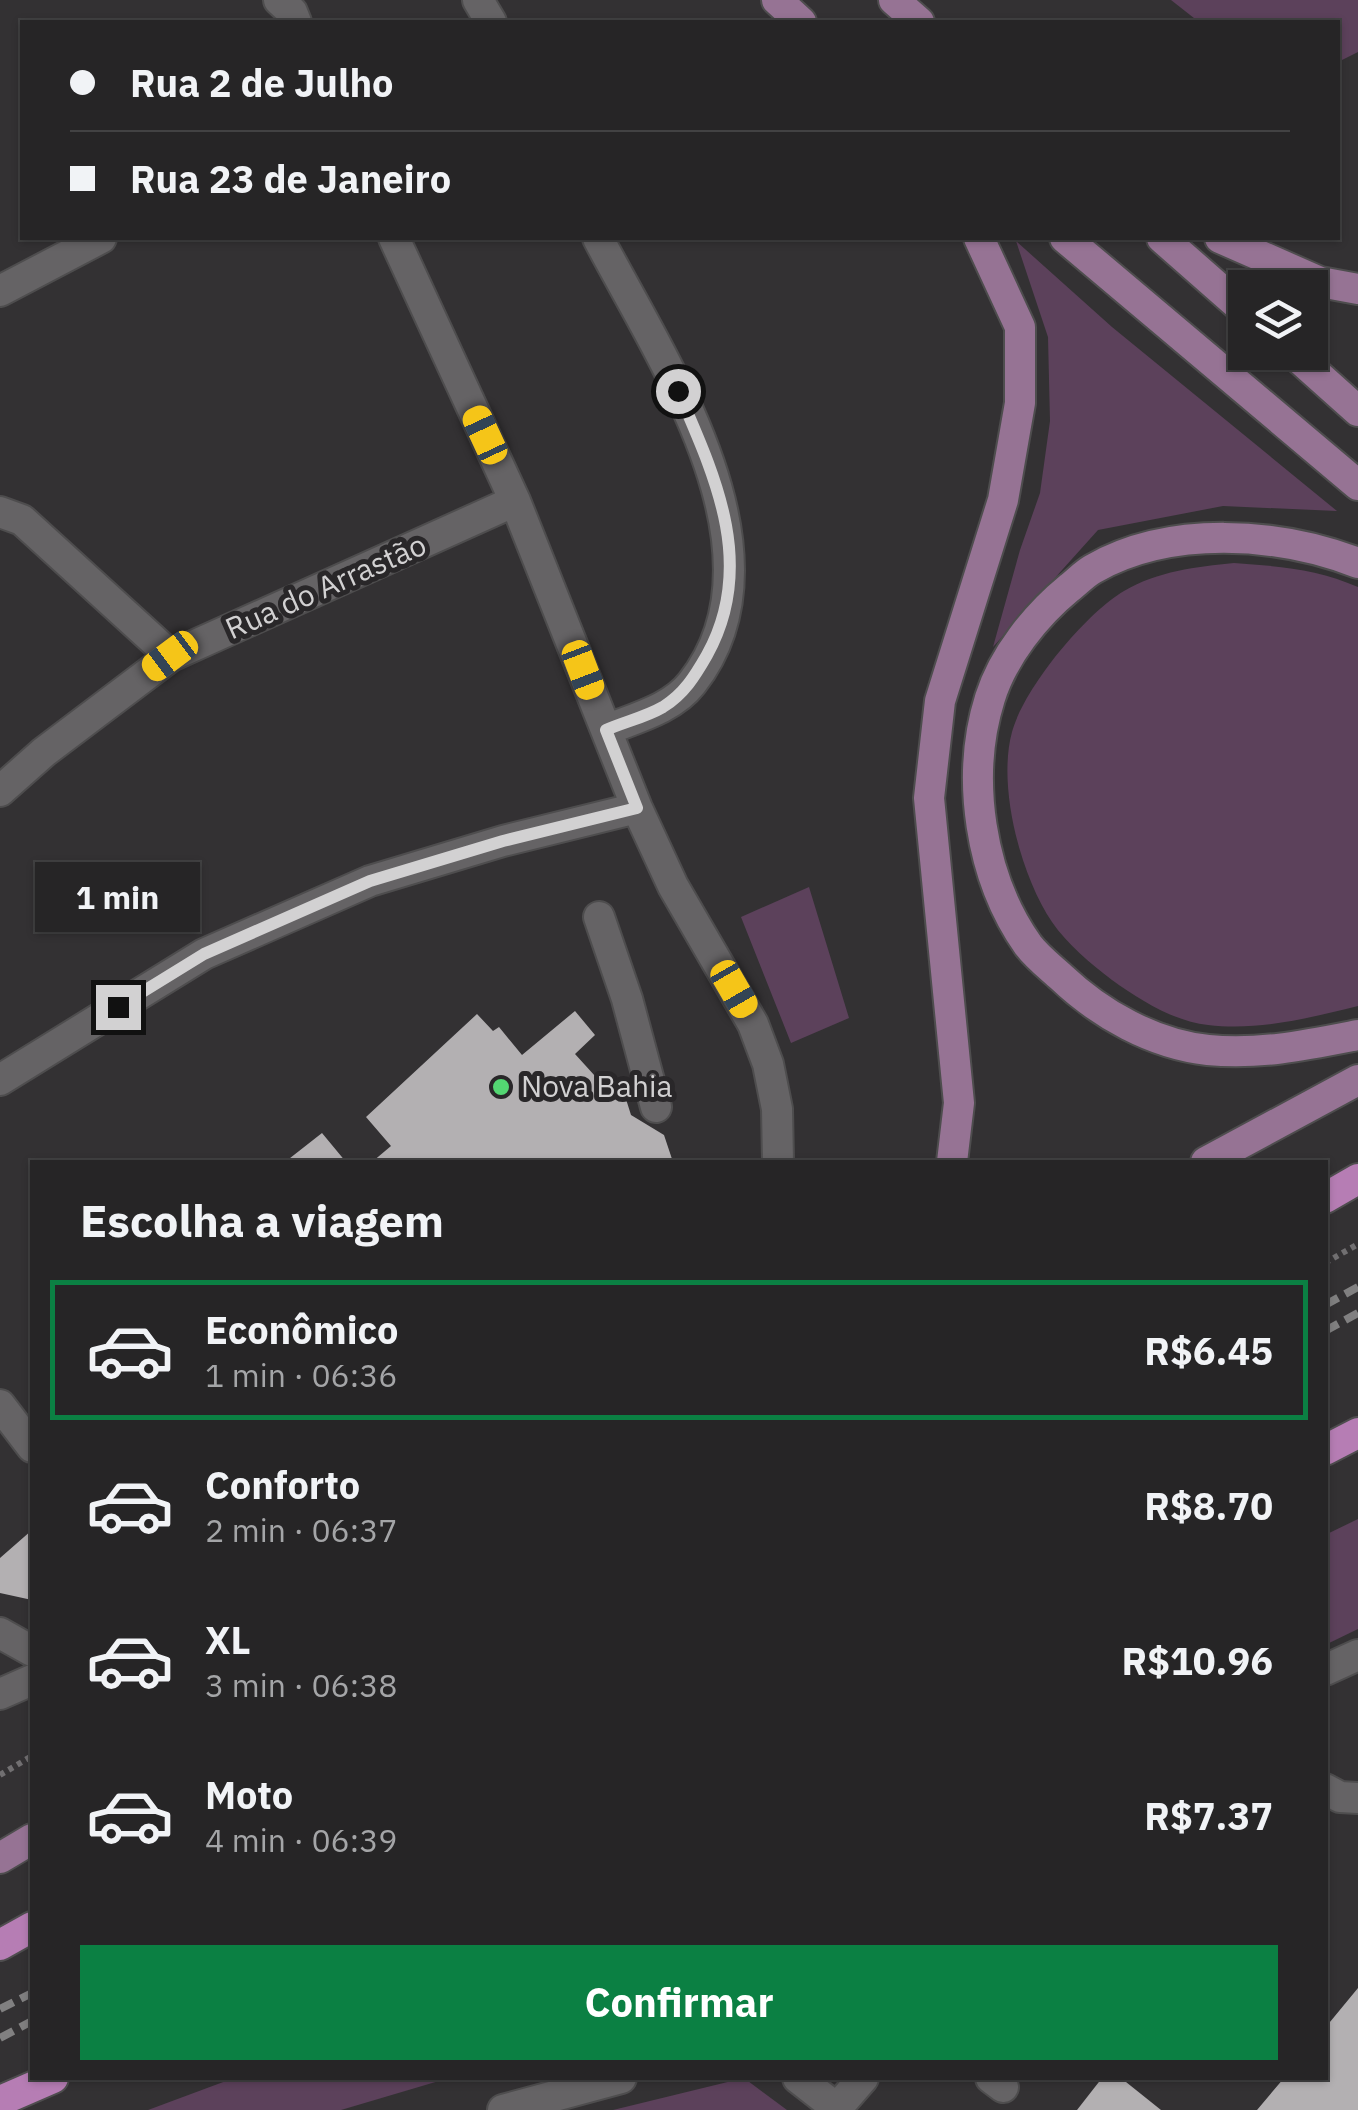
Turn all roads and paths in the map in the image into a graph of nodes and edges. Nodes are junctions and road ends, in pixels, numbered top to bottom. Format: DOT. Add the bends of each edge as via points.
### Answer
graph roads {
  1 [pos="777,0"];
  2 [pos="894,0"];
  3 [pos="800,20"];
  4 [pos="917,20"];
  5 [pos="96,240"];
  6 [pos="395,240"];
  7 [pos="599,240"];
  8 [pos="980,240"];
  9 [pos="1067,240"];
  10 [pos="1164,240"];
  11 [pos="1225,240"];
  12 [pos="1358,289"];
  13 [pos="0,291"];
  14 [pos="1228,296"];
  15 [pos="1312,370"];
  16 [pos="1358,411"];
  17 [pos="1358,485"];
  18 [pos="516,501"];
  19 [pos="0,512"];
  20 [pos="1358,562"];
  21 [pos="170,656"];
  22 [pos="606,730"];
  23 [pos="0,790"];
  24 [pos="637,808"];
  25 [pos="600,917"];
  26 [pos="1358,1035"];
  27 [pos="0,1080"];
  28 [pos="1358,1080"];
  29 [pos="656,1107"];
  30 [pos="778,1160"];
  31 [pos="952,1160"];
  32 [pos="1210,1160"];
  33 [pos="1358,1179"];
  34 [pos="1328,1196"];
  35 [pos="1358,1244"];
  36 [pos="1328,1261"];
  37 [pos="0,1405"];
  38 [pos="1358,1433"];
  39 [pos="30,1445"];
  40 [pos="1328,1448"];
  41 [pos="0,1633"];
  42 [pos="30,1650"];
  43 [pos="1358,1655"];
  44 [pos="1328,1669"];
  45 [pos="30,1681"];
  46 [pos="0,1694"];
  47 [pos="30,1757"];
  48 [pos="0,1775"];
  49 [pos="1328,1790"];
  50 [pos="1358,1798"];
  51 [pos="30,1840"];
  52 [pos="0,1858"];
  53 [pos="30,1929"];
  54 [pos="0,1945"];
  55 [pos="48,2080"];
  56 [pos="65,2080"];
  57 [pos="614,2080"];
  58 [pos="801,2080"];
  59 [pos="861,2080"];
  60 [pos="0,2101"];
  61 [pos="838,2109"];
  62 [pos="25,2110"];
  63 [pos="503,2110"];
  1 -- 3 [label="main road"];
  2 -- 4 [label="main road"];
  5 -- 13 [label="street"];
  6 -- 18 [label="street"];
  7 -- 22 [label="street" via="716,478 729,553 723,621 692,684 662,708"];
  8 -- 31 [label="main road" via="1020,327 1020,403 1003,500 940,701 929,798 959,1103"];
  9 -- 17 [label="main road"];
  10 -- 14 [label="main road"];
  11 -- 12 [label="main road" via="1320,282"];
  15 -- 16 [label="main road"];
  18 -- 21 [label="street, Rua do Arrastão"];
  18 -- 22 [label="street"];
  19 -- 21 [label="street" via="22,520"];
  20 -- 26 [label="main road" via="1271,539 1208,538 1148,548 1092,569 1020,641 990,696 979,752 980,821 1002,897 1030,946 1086,1001 1148,1035 1205,1050 1271,1052"];
  21 -- 23 [label="street, Rua do Arrastão"];
  22 -- 24 [label="street"];
  24 -- 27 [label="street" via="370,881 204,954"];
  24 -- 30 [label="street" via="753,1024 777,1109"];
  25 -- 29 [label="street"];
  28 -- 32 [label="main road"];
  33 -- 34 [label="highway"];
  35 -- 36 [label="path"];
  37 -- 39 [label="street"];
  38 -- 40 [label="highway"];
  41 -- 42 [label="street"];
  43 -- 44 [label="street"];
  45 -- 46 [label="street"];
  47 -- 48 [label="path"];
  49 -- 50 [label="street"];
  51 -- 52 [label="main road"];
  53 -- 54 [label="highway"];
  55 -- 60 [label="highway"];
  56 -- 62 [label="highway"];
  57 -- 63 [label="street"];
  58 -- 61 [label="street"];
  59 -- 61 [label="street"];
}
